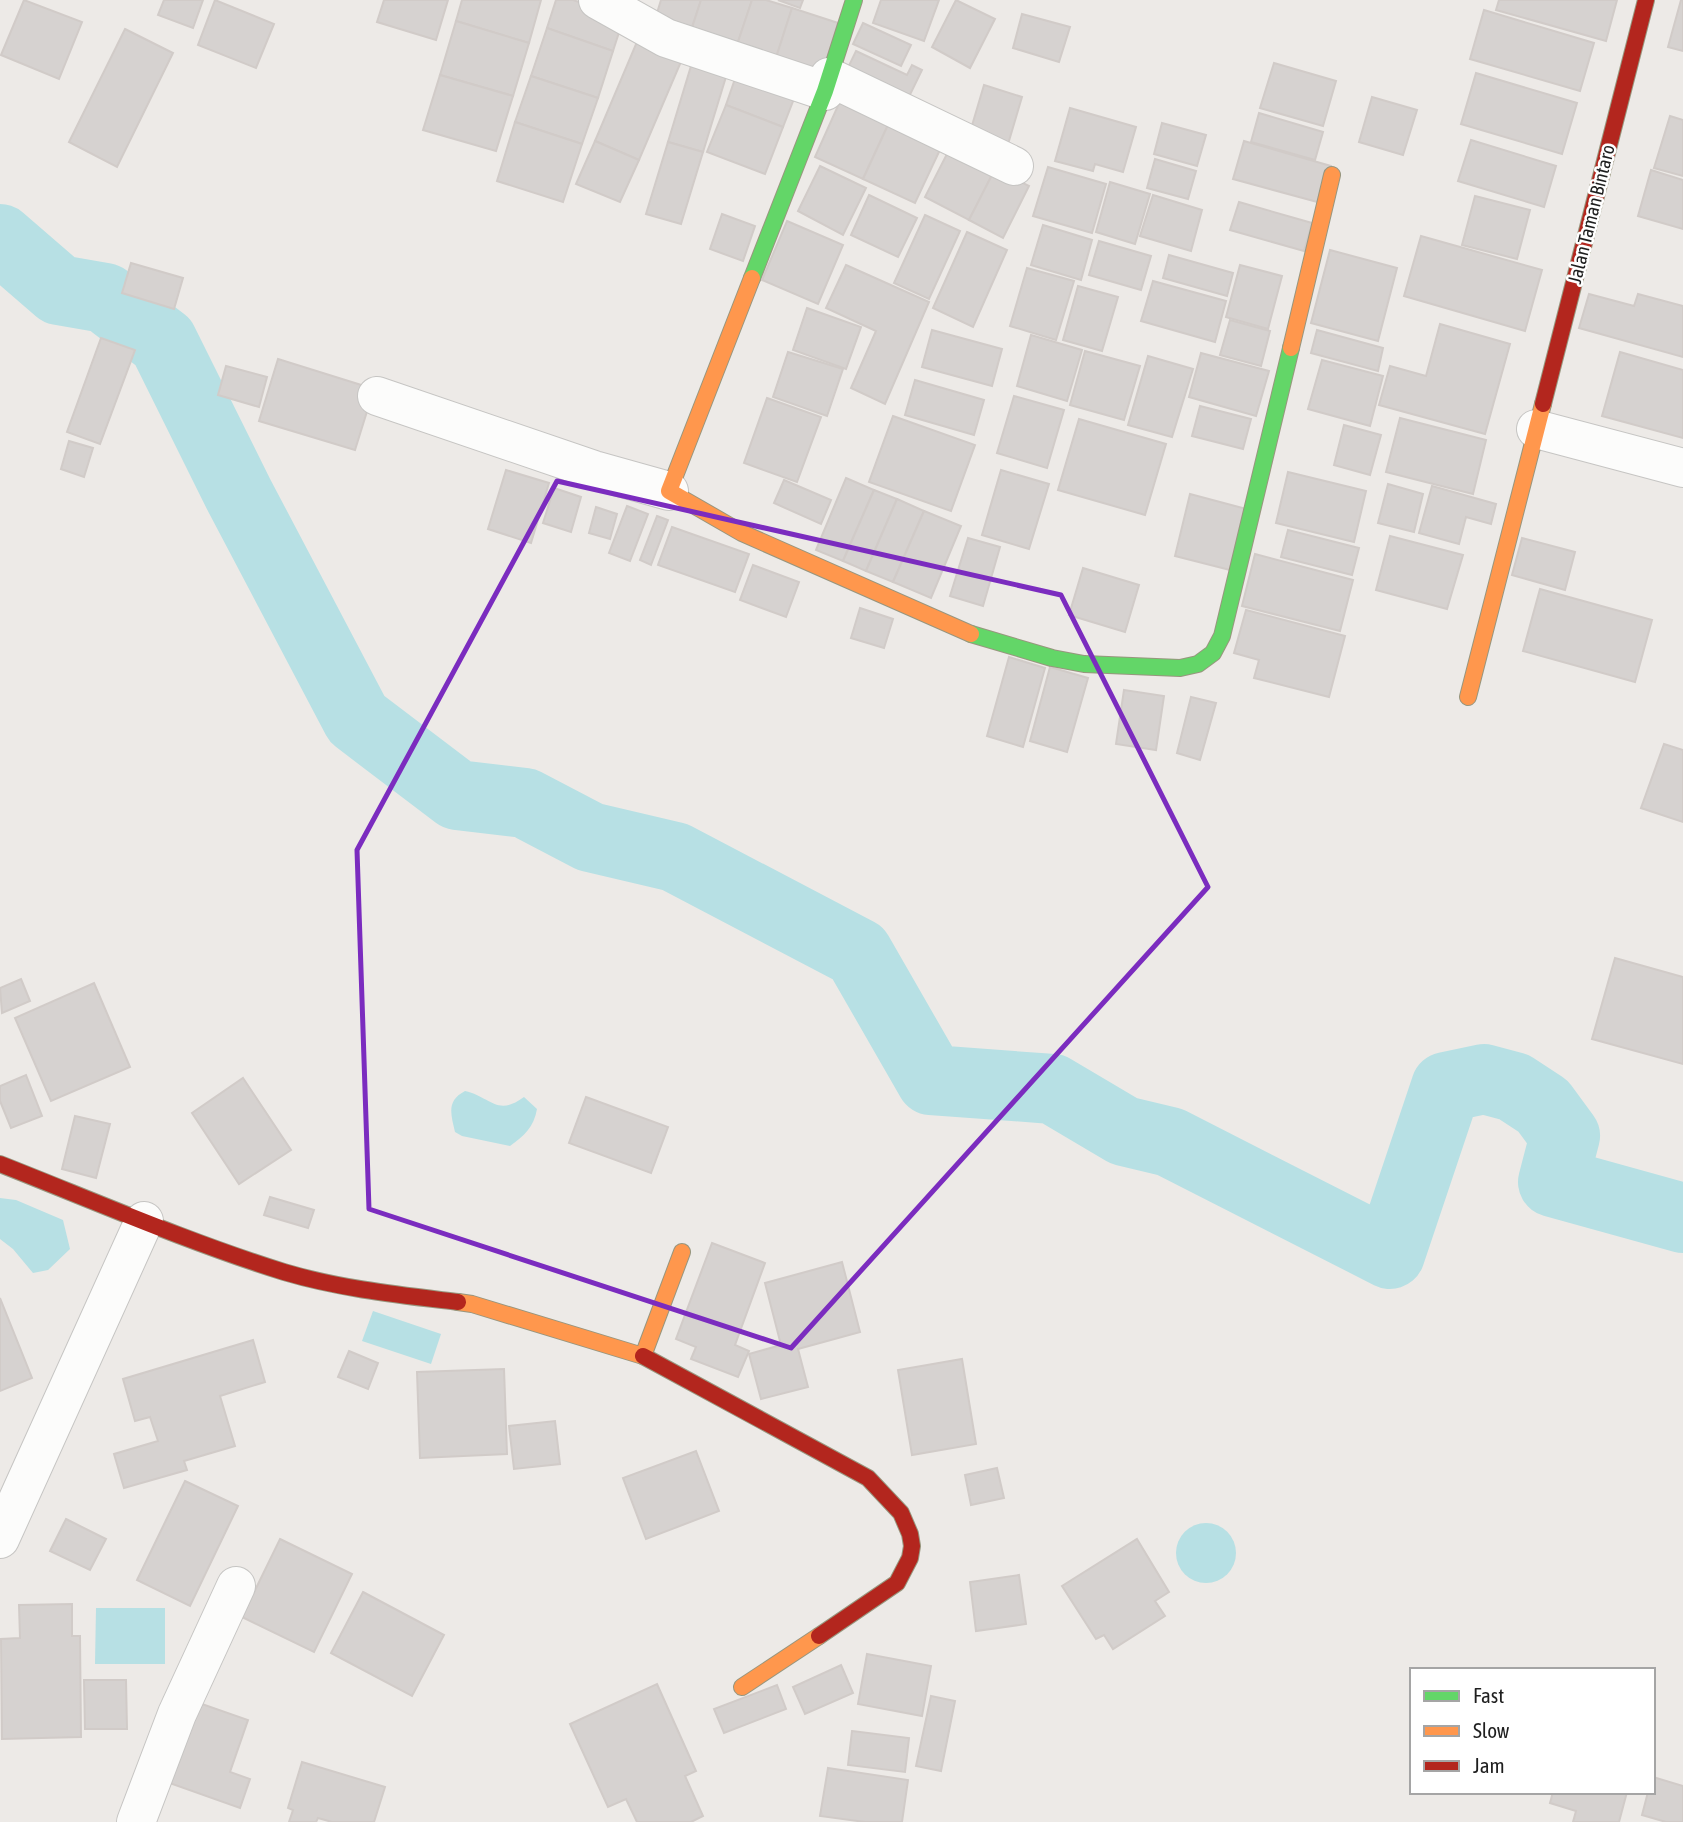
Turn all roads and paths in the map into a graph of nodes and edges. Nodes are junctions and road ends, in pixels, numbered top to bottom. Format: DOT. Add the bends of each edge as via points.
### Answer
graph roads {
  1 [pos="598,0"];
  2 [pos="855,0"];
  3 [pos="1646,0"];
  4 [pos="640,11"];
  5 [pos="827,84"];
  6 [pos="1014,166"];
  7 [pos="1332,175"];
  8 [pos="377,396"];
  9 [pos="1536,429"];
  10 [pos="1683,468"];
  11 [pos="669,491"];
  12 [pos="1468,697"];
  13 [pos="0,1164"];
  14 [pos="144,1221"];
  15 [pos="682,1252"];
  16 [pos="643,1356"];
  17 [pos="0,1539"];
  18 [pos="236,1586"];
  19 [pos="742,1687"];
  20 [pos="136,1822"];
  1 -- 4 [label="street"];
  2 -- 5 [label="street"];
  3 -- 9 [label="street, Jalan Taman Bintaro"];
  4 -- 5 [label="street" via="666,38"];
  5 -- 6 [label="street"];
  5 -- 11 [label="street"];
  7 -- 11 [label="street" via="1222,636 1213,653 1198,664 1180,668 1084,664 958,631 742,533"];
  8 -- 11 [label="street"];
  9 -- 10 [label="street"];
  9 -- 12 [label="street, Jalan Taman Bintaro"];
  13 -- 14 [label="street"];
  14 -- 16 [label="street" via="285,1272 350,1288 472,1304"];
  14 -- 17 [label="street"];
  15 -- 16 [label="street"];
  16 -- 19 [label="street" via="868,1478 896,1504 909,1532 910,1558 897,1583"];
  18 -- 20 [label="street" via="177,1714"];
}
